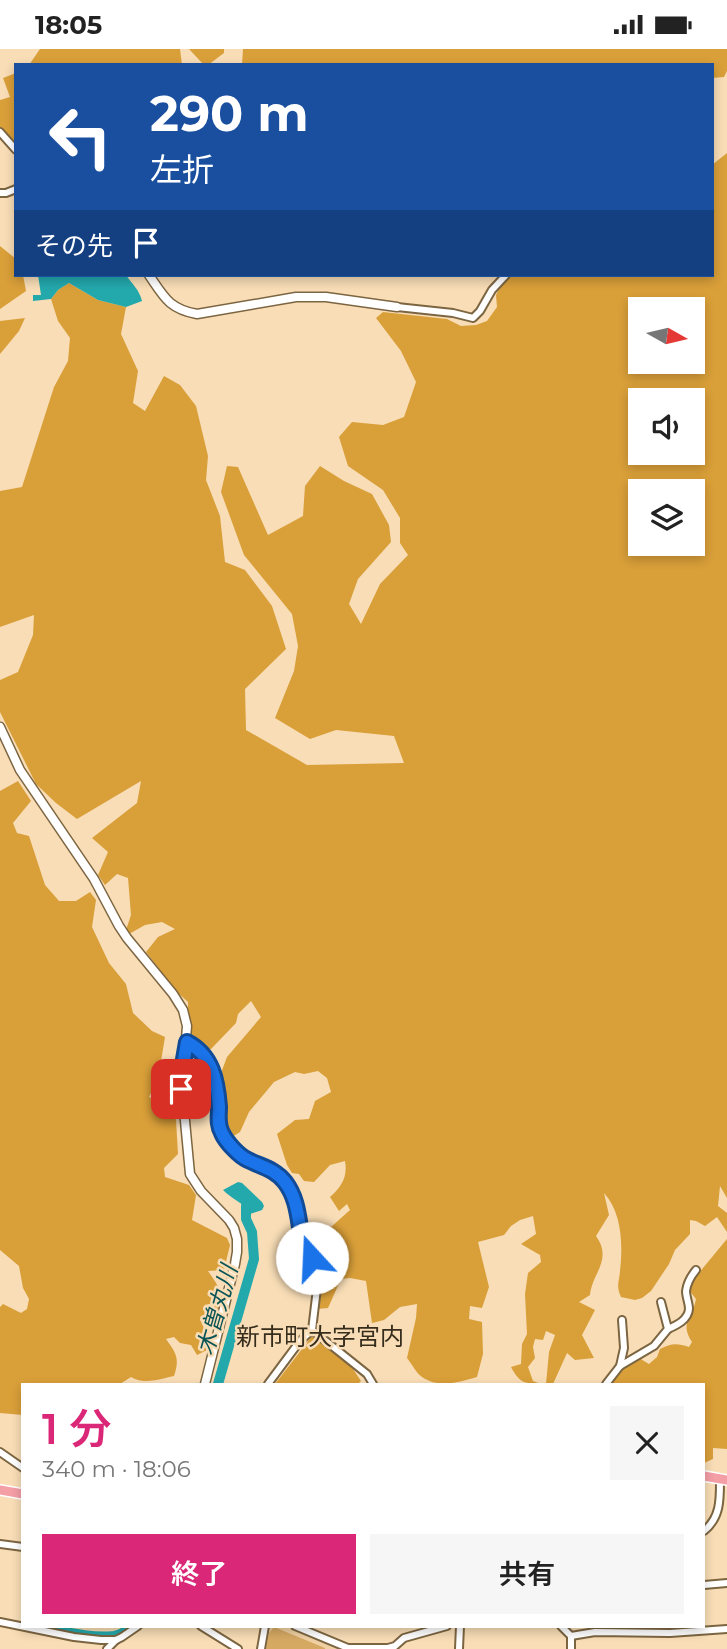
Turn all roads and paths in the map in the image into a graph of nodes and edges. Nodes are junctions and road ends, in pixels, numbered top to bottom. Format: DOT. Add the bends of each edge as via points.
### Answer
graph roads {
  1 [pos="0,132"];
  2 [pos="14,148"];
  3 [pos="151,277"];
  4 [pos="504,277"];
  5 [pos="397,307"];
  6 [pos="0,727"];
  7 [pos="187,1042"];
  8 [pos="696,1270"];
  9 [pos="661,1302"];
  10 [pos="622,1320"];
  11 [pos="668,1329"];
  12 [pos="312,1330"];
  13 [pos="620,1366"];
  14 [pos="205,1383"];
  15 [pos="269,1383"];
  16 [pos="372,1383"];
  17 [pos="607,1383"];
  18 [pos="0,1452"];
  19 [pos="21,1467"];
  20 [pos="705,1476"];
  21 [pos="723,1479"];
  22 [pos="0,1490"];
  23 [pos="21,1494"];
  24 [pos="705,1530"];
  25 [pos="0,1544"];
  26 [pos="21,1547"];
  27 [pos="727,1583"];
  28 [pos="705,1585"];
  29 [pos="0,1622"];
  30 [pos="21,1626"];
  31 [pos="30,1628"];
  32 [pos="135,1628"];
  33 [pos="204,1628"];
  34 [pos="265,1628"];
  35 [pos="300,1628"];
  36 [pos="440,1628"];
  37 [pos="460,1628"];
  38 [pos="563,1628"];
  39 [pos="727,1629"];
  40 [pos="571,1636"];
  41 [pos="116,1640"];
  42 [pos="107,1649"];
  43 [pos="238,1649"];
  44 [pos="261,1649"];
  45 [pos="459,1649"];
  46 [pos="571,1649"];
  1 -- 2 [label="street"];
  3 -- 5 [label="street" via="181,311 197,314 296,297"];
  4 -- 5 [label="street" via="473,318"];
  6 -- 7 [label="street" via="20,770 94,879 118,926 183,1010"];
  7 -- 12 [label="street" via="207,1057 214,1074 218,1123 225,1138 245,1159 277,1173 292,1194 303,1241 317,1271"];
  7 -- 14 [label="street" via="181,1089 190,1174 229,1220 237,1239"];
  8 -- 11 [label="street" via="686,1290 687,1315"];
  9 -- 11 [label="street"];
  10 -- 13 [label="street"];
  11 -- 13 [label="street" via="654,1346"];
  12 -- 15 [label="street"];
  12 -- 16 [label="street"];
  13 -- 17 [label="street"];
  18 -- 19 [label="street"];
  20 -- 21 [label="main road"];
  21 -- 24 [label="street" via="717,1515"];
  22 -- 23 [label="main road"];
  25 -- 26 [label="street"];
  27 -- 28 [label="street"];
  29 -- 30 [label="street"];
  31 -- 41 [label="street"];
  32 -- 41 [label="street"];
  33 -- 43 [label="street"];
  34 -- 44 [label="street"];
  35 -- 36 [label="street" via="348,1648 388,1648 404,1638"];
  37 -- 45 [label="street"];
  38 -- 40 [label="street"];
  39 -- 40 [label="street"];
  40 -- 46 [label="street"];
  41 -- 42 [label="street"];
}
